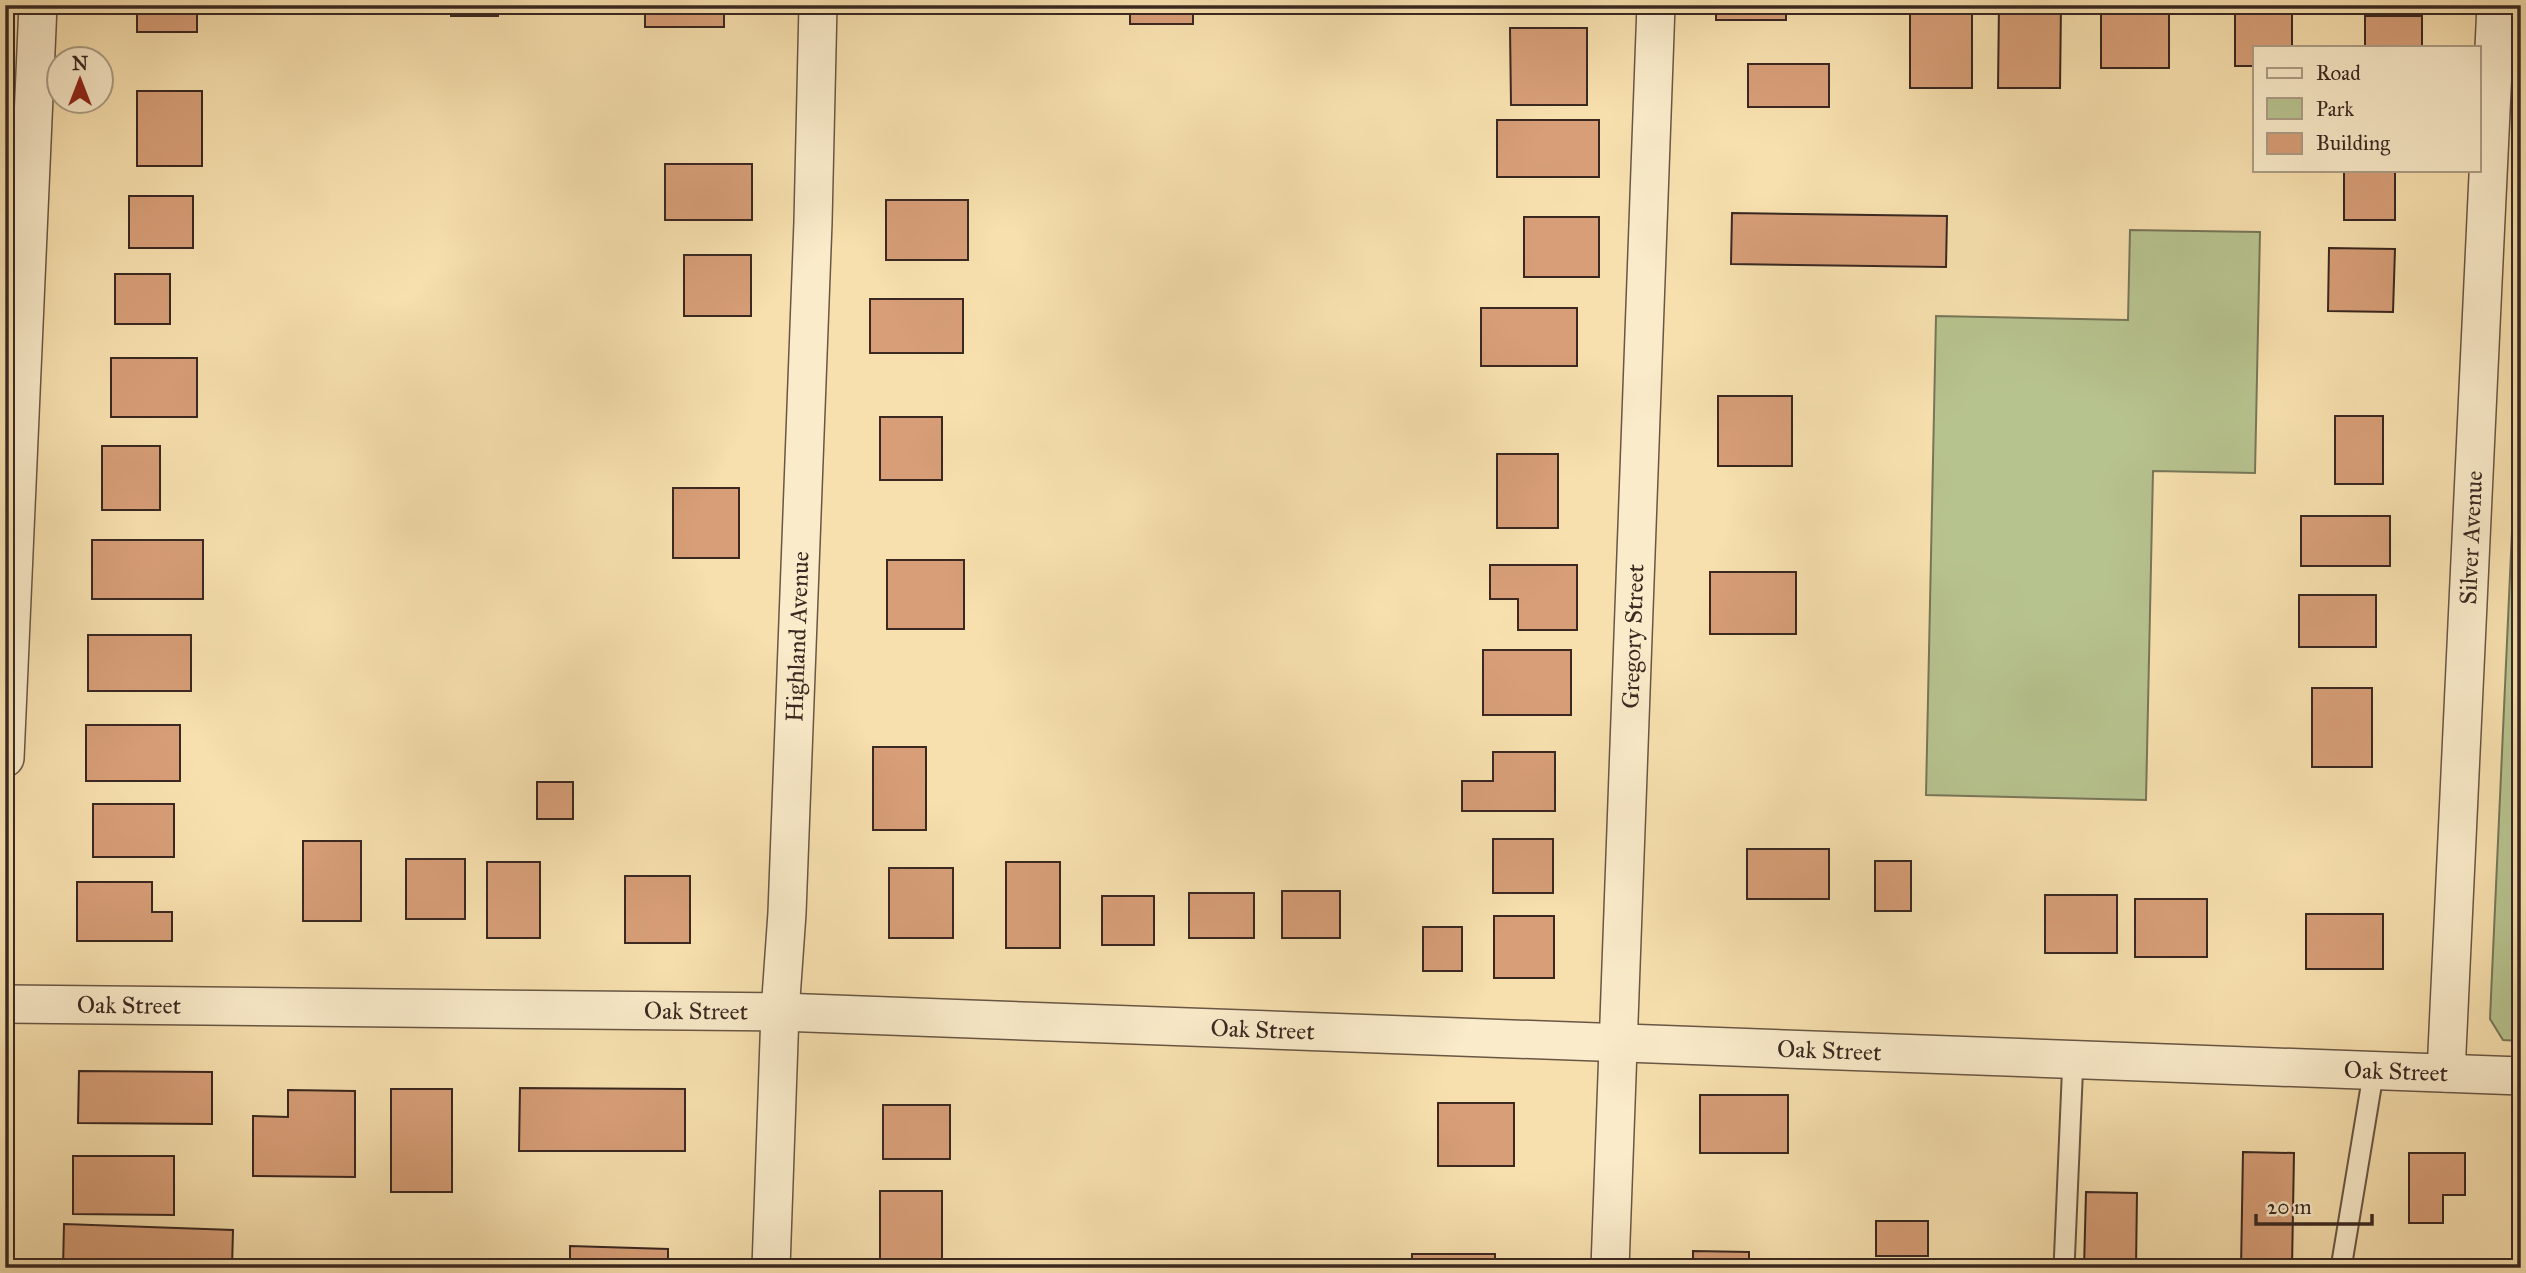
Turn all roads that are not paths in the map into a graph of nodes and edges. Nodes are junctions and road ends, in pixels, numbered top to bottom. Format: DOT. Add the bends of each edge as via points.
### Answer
graph roads {
  1 [pos="38,5"];
  2 [pos="818,5"];
  3 [pos="1656,5"];
  4 [pos="2496,5"];
  5 [pos="5,758"];
  6 [pos="5,1003"];
  7 [pos="780,1012"];
  8 [pos="1617,1041"];
  9 [pos="2073,1058"];
  10 [pos="2374,1069"];
  11 [pos="2446,1073"];
  12 [pos="2521,1076"];
  13 [pos="771,1268"];
  14 [pos="1611,1268"];
  15 [pos="2064,1268"];
  16 [pos="2341,1268"];
  1 -- 5 [label="street"];
  2 -- 7 [label="street, Highland Avenue"];
  3 -- 8 [label="street, Gregory Street"];
  4 -- 11 [label="street, Silver Avenue"];
  6 -- 7 [label="street, Oak Street"];
  7 -- 8 [label="street, Oak Street"];
  7 -- 13 [label="street, Highland Avenue"];
  8 -- 9 [label="street, Oak Street"];
  8 -- 14 [label="street, Gregory Street"];
  9 -- 10 [label="street, Oak Street"];
  9 -- 15 [label="lane"];
  10 -- 11 [label="street, Oak Street"];
  10 -- 16 [label="lane"];
  11 -- 12 [label="street, Oak Street"];
}
